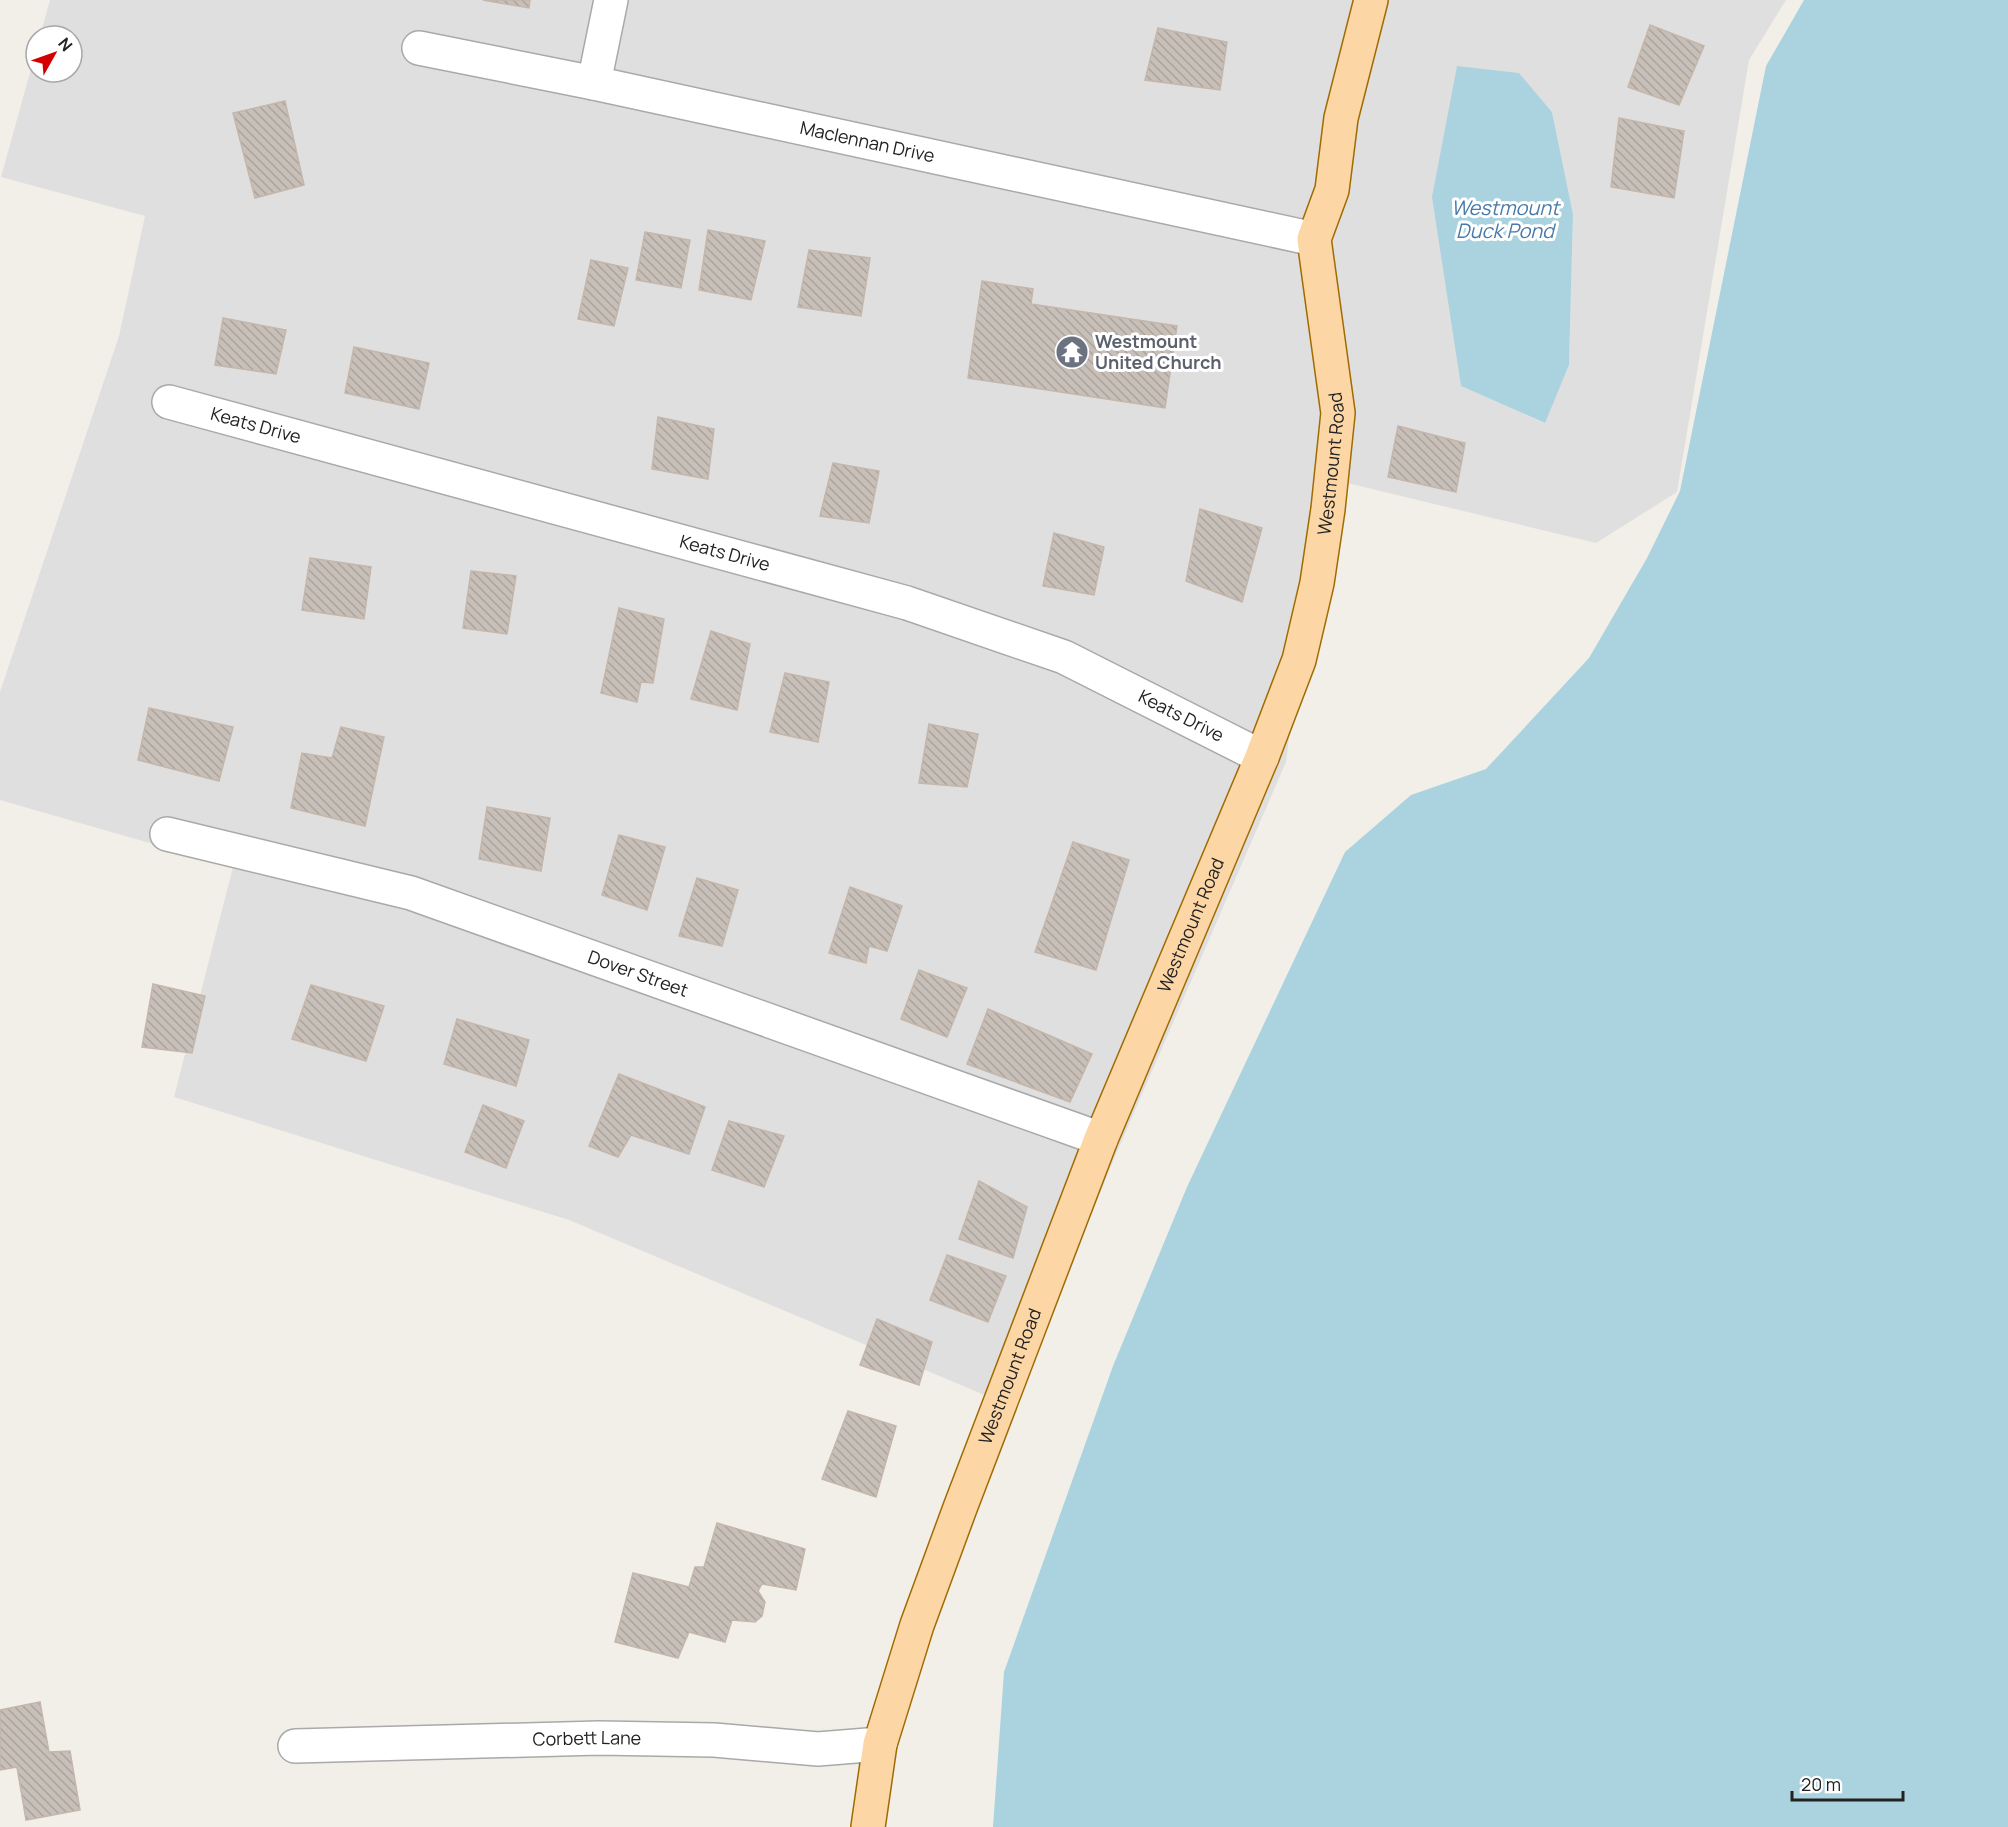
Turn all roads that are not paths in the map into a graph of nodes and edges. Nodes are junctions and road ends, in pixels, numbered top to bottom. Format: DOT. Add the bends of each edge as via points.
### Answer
graph roads {
  1 [pos="611,0"];
  2 [pos="1371,0"];
  3 [pos="419,48"];
  4 [pos="594,83"];
  5 [pos="1314,240"];
  6 [pos="169,402"];
  7 [pos="1262,757"];
  8 [pos="167,834"];
  9 [pos="1101,1139"];
  10 [pos="880,1744"];
  11 [pos="296,1746"];
  12 [pos="868,1827"];
  1 -- 4 [label="street"];
  2 -- 5 [label="main road, Westmount Road" via="1341,118 1332,190"];
  3 -- 4 [label="street, Maclennan Drive"];
  4 -- 5 [label="street, Maclennan Drive"];
  5 -- 7 [label="main road, Westmount Road" via="1338,413 1317,583 1299,660"];
  6 -- 7 [label="street, Keats Drive" via="907,603 1064,657"];
  7 -- 9 [label="main road, Westmount Road"];
  8 -- 9 [label="street, Dover Street" via="411,893"];
  9 -- 10 [label="main road, Westmount Road" via="917,1625"];
  10 -- 11 [label="street, Corbett Lane" via="818,1749 714,1740 599,1738"];
  10 -- 12 [label="main road, Westmount Road"];
}
